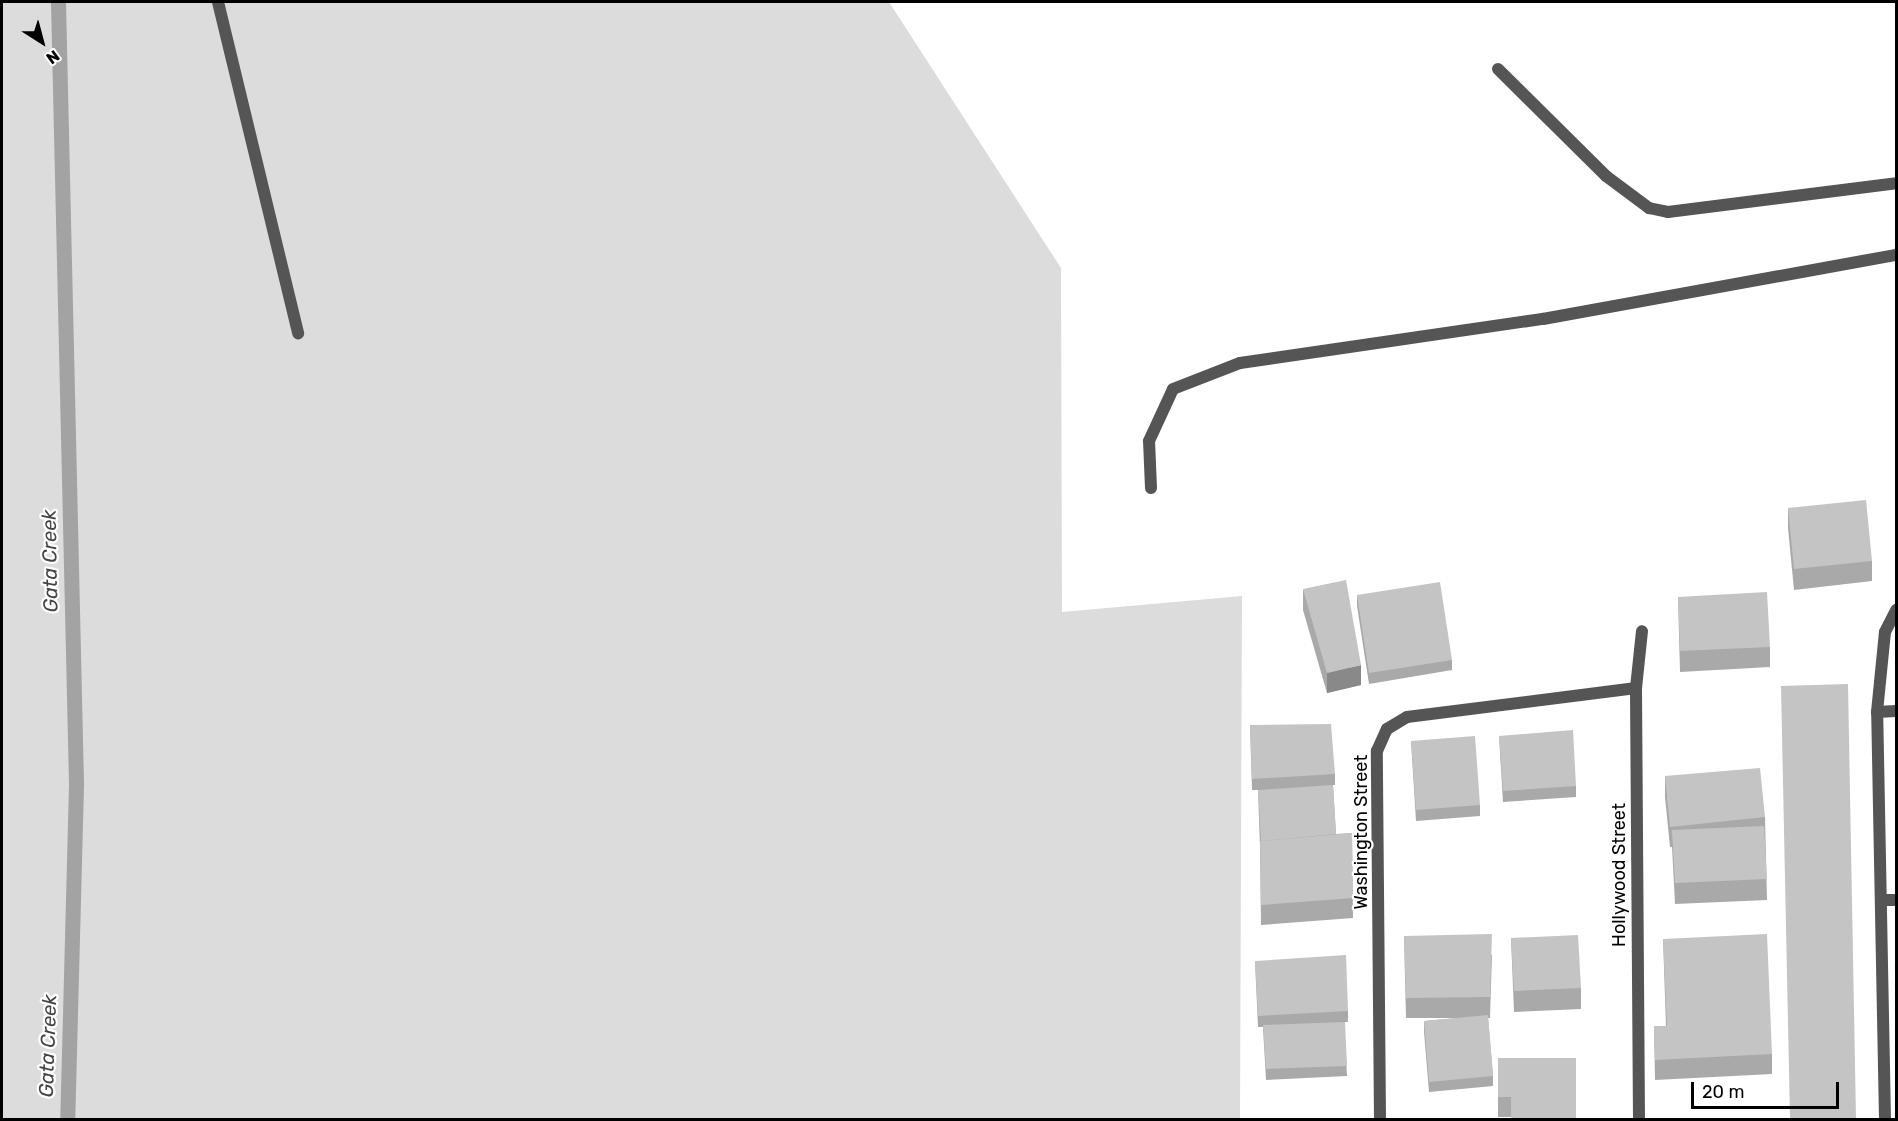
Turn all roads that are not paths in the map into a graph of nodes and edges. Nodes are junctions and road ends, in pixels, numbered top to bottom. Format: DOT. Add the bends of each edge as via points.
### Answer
graph roads {
  1 [pos="218,2"];
  2 [pos="1498,69"];
  3 [pos="1896,183"];
  4 [pos="1896,255"];
  5 [pos="298,333"];
  6 [pos="1151,488"];
  7 [pos="1896,610"];
  8 [pos="1642,631"];
  9 [pos="1636,688"];
  10 [pos="1877,711"];
  11 [pos="1896,711"];
  12 [pos="1881,900"];
  13 [pos="1896,900"];
  14 [pos="1891,1102"];
  15 [pos="1380,1119"];
  16 [pos="1639,1119"];
  17 [pos="1885,1119"];
  1 -- 5 [label="street"];
  2 -- 3 [label="street" via="1606,176 1649,208 1668,212"];
  4 -- 6 [label="street" via="1543,319 1240,363 1173,389 1149,441"];
  7 -- 10 [label="street" via="1885,632"];
  8 -- 9 [label="street, Hollywood Street"];
  9 -- 15 [label="street, Washington Street" via="1407,717 1387,729 1377,751"];
  9 -- 16 [label="street, Hollywood Street"];
  10 -- 11 [label="street"];
  10 -- 12 [label="street"];
  12 -- 13 [label="street"];
  12 -- 14 [label="street"];
  14 -- 17 [label="street"];
}
